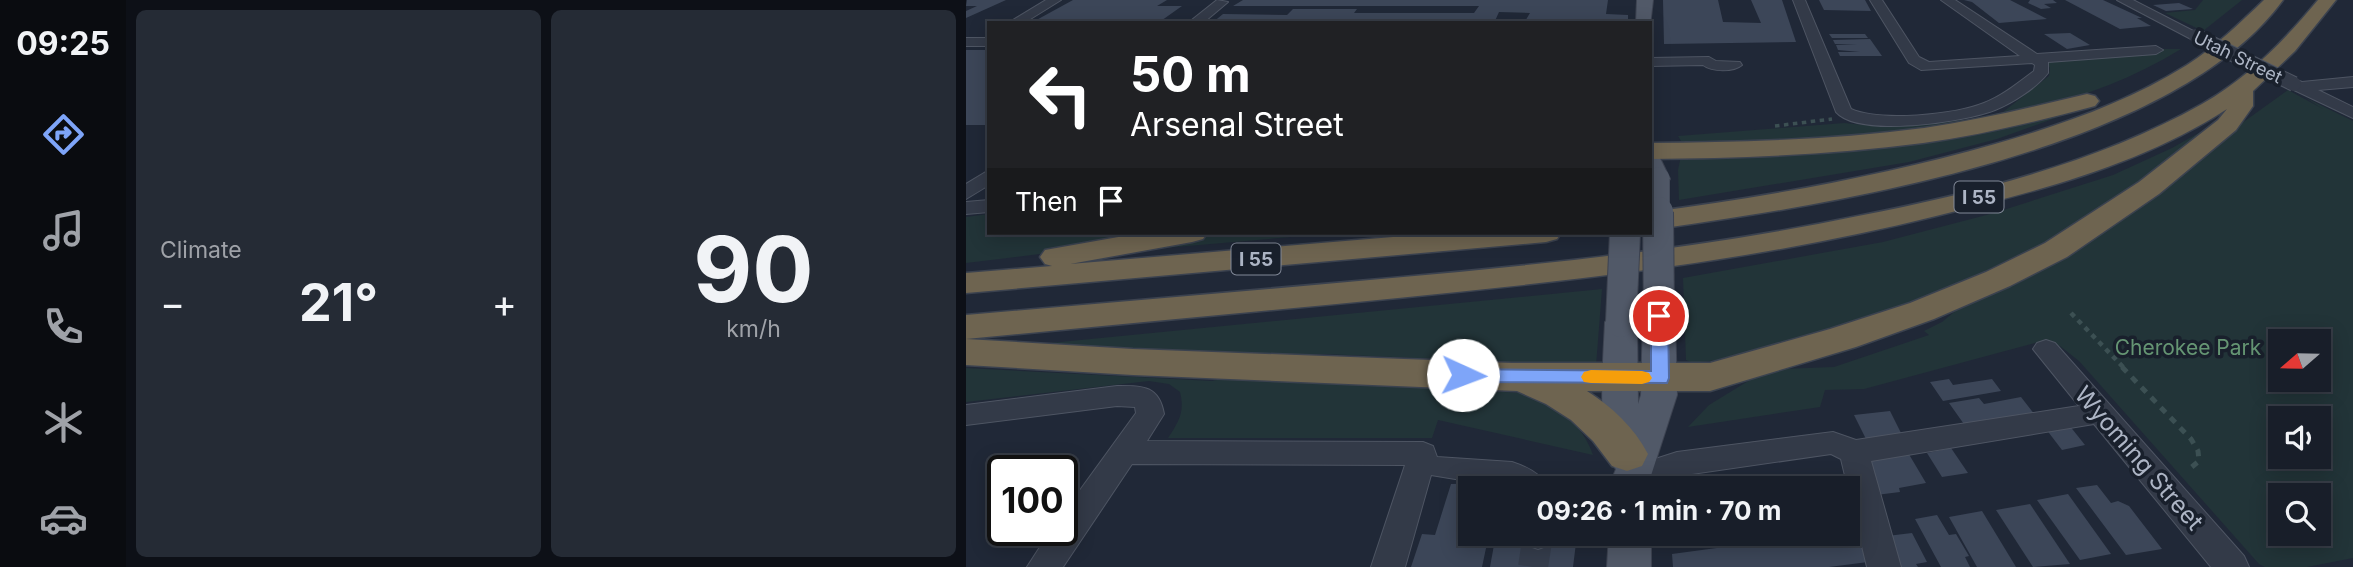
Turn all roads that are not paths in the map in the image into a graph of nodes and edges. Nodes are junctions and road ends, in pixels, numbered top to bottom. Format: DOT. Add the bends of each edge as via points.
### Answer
graph roads {
  1 [pos="1055,0"];
  2 [pos="1645,0"];
  3 [pos="1799,0"];
  4 [pos="1876,0"];
  5 [pos="1947,0"];
  6 [pos="2123,0"];
  7 [pos="2274,0"];
  8 [pos="2327,0"];
  9 [pos="1222,2"];
  10 [pos="1018,21"];
  11 [pos="1197,21"];
  12 [pos="1644,21"];
  13 [pos="2156,50"];
  14 [pos="2036,60"];
  15 [pos="1652,62"];
  16 [pos="1735,65"];
  17 [pos="2194,70"];
  18 [pos="2353,82"];
  19 [pos="2297,85"];
  20 [pos="2242,88"];
  21 [pos="2353,113"];
  22 [pos="1855,119"];
  23 [pos="1652,151"];
  24 [pos="1654,169"];
  25 [pos="987,177"];
  26 [pos="966,193"];
  27 [pos="987,206"];
  28 [pos="966,208"];
  29 [pos="1652,221"];
  30 [pos="1181,235"];
  31 [pos="1523,235"];
  32 [pos="1625,235"];
  33 [pos="966,273"];
  34 [pos="966,283"];
  35 [pos="966,327"];
  36 [pos="2046,349"];
  37 [pos="966,352"];
  38 [pos="1512,377"];
  39 [pos="1618,377"];
  40 [pos="1660,378"];
  41 [pos="2100,413"];
  42 [pos="966,415"];
  43 [pos="1123,452"];
  44 [pos="1854,452"];
  45 [pos="1442,467"];
  46 [pos="1630,474"];
  47 [pos="1515,476"];
  48 [pos="1630,546"];
  49 [pos="1044,567"];
  50 [pos="1388,567"];
  51 [pos="1629,567"];
  52 [pos="1884,567"];
  53 [pos="2232,567"];
  1 -- 10 [label="street"];
  2 -- 12 [label="main road"];
  3 -- 22 [label="street" via="1812,52 1838,78 1844,113"];
  4 -- 14 [label="street" via="1914,60 1926,67"];
  5 -- 14 [label="street"];
  6 -- 19 [label="street, Utah Street, bridge"];
  7 -- 17 [label="highway, I 55"];
  8 -- 20 [label="highway, I 55" via="2277,59"];
  9 -- 11 [label="street"];
  13 -- 14 [label="street"];
  14 -- 22 [label="street" via="2042,64 2041,73 1985,109 1875,122"];
  15 -- 16 [label="street"];
  17 -- 23 [label="highway" via="2025,118 1931,136 1824,146"];
  17 -- 29 [label="highway, I 55" via="2108,113 1983,156 1811,196"];
  18 -- 19 [label="street"];
  19 -- 21 [label="street, Utah Street"];
  20 -- 35 [label="highway, I 55" via="2189,120 2073,168 1909,215 1808,236 1579,270"];
  20 -- 40 [label="highway" via="2241,106 2227,125 2149,188 2056,250 1922,311 1843,338 1710,376"];
  24 -- 40 [label="main road, bridge"];
  25 -- 26 [label="street"];
  27 -- 28 [label="street"];
  30 -- 33 [label="highway"];
  31 -- 34 [label="highway, I 55"];
  32 -- 39 [label="main road, bridge"];
  36 -- 41 [label="street, Wyoming Street"];
  37 -- 38 [label="highway"];
  38 -- 39 [label="highway"];
  38 -- 46 [label="highway" via="1571,398 1611,432"];
  39 -- 40 [label="highway"];
  39 -- 46 [label="main road"];
  40 -- 46 [label="main road" via="1651,426"];
  41 -- 44 [label="street"];
  41 -- 53 [label="street, Wyoming Street"];
  42 -- 43 [label="street" via="1137,396 1148,401 1150,414"];
  43 -- 49 [label="street"];
  43 -- 50 [label="street" via="1423,454"];
  44 -- 46 [label="street" via="1833,443"];
  44 -- 52 [label="street"];
  45 -- 47 [label="street"];
  48 -- 51 [label="main road"];
}
